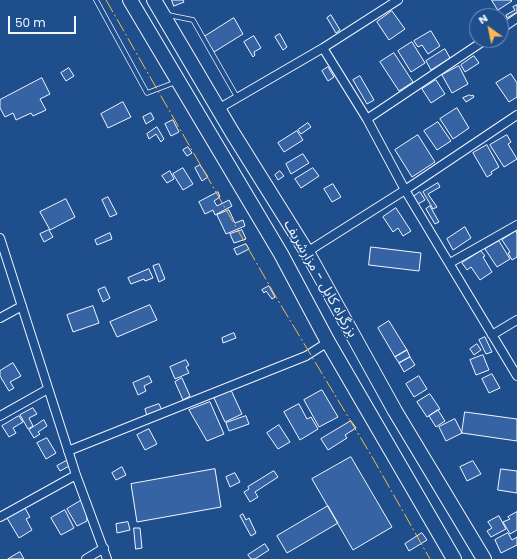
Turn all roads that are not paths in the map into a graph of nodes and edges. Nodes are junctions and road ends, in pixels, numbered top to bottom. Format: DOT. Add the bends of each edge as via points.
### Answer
graph roads {
  1 [pos="96,0"];
  2 [pos="130,0"];
  3 [pos="154,0"];
  4 [pos="398,0"];
  5 [pos="162,14"];
  6 [pos="323,48"];
  7 [pos="473,48"];
  8 [pos="179,81"];
  9 [pos="238,98"];
  10 [pos="218,109"];
  11 [pos="517,115"];
  12 [pos="367,119"];
  13 [pos="405,190"];
  14 [pos="517,225"];
  15 [pos="0,238"];
  16 [pos="307,252"];
  17 [pos="450,263"];
  18 [pos="22,306"];
  19 [pos="0,318"];
  20 [pos="517,320"];
  21 [pos="492,335"];
  22 [pos="328,342"];
  23 [pos="517,376"];
  24 [pos="48,389"];
  25 [pos="0,416"];
  26 [pos="68,451"];
  27 [pos="76,475"];
  28 [pos="0,517"];
  29 [pos="104,548"];
  30 [pos="86,559"];
  31 [pos="107,559"];
  32 [pos="454,559"];
  33 [pos="484,559"];
  1 -- 8 [label="lane" via="147,93"];
  2 -- 8 [label="highway, بزرگراه کابل - مزارشریف"];
  3 -- 5 [label="highway, بزرگراه کابل - مزارشریف"];
  4 -- 6 [label="street"];
  5 -- 9 [label="lane" via="193,20"];
  5 -- 10 [label="highway, بزرگراه کابل - مزارشریف"];
  6 -- 9 [label="street"];
  6 -- 12 [label="street"];
  7 -- 12 [label="street"];
  8 -- 22 [label="highway, بزرگراه کابل - مزارشریف" via="281,254"];
  9 -- 10 [label="street"];
  10 -- 16 [label="highway, بزرگراه کابل - مزارشریف"];
  11 -- 13 [label="street"];
  12 -- 13 [label="street"];
  13 -- 16 [label="street"];
  13 -- 17 [label="street"];
  14 -- 17 [label="street"];
  15 -- 18 [label="street"];
  16 -- 33 [label="highway, بزرگراه کابل - مزارشریف" via="395,411"];
  17 -- 21 [label="street"];
  18 -- 19 [label="street"];
  18 -- 24 [label="street"];
  20 -- 21 [label="street"];
  21 -- 23 [label="street"];
  22 -- 26 [label="street" via="306,356"];
  22 -- 32 [label="highway, بزرگراه کابل - مزارشریف"];
  24 -- 25 [label="street"];
  24 -- 26 [label="street"];
  26 -- 27 [label="street"];
  27 -- 28 [label="street"];
  27 -- 29 [label="street"];
  29 -- 30 [label="street"];
  29 -- 31 [label="street"];
}
